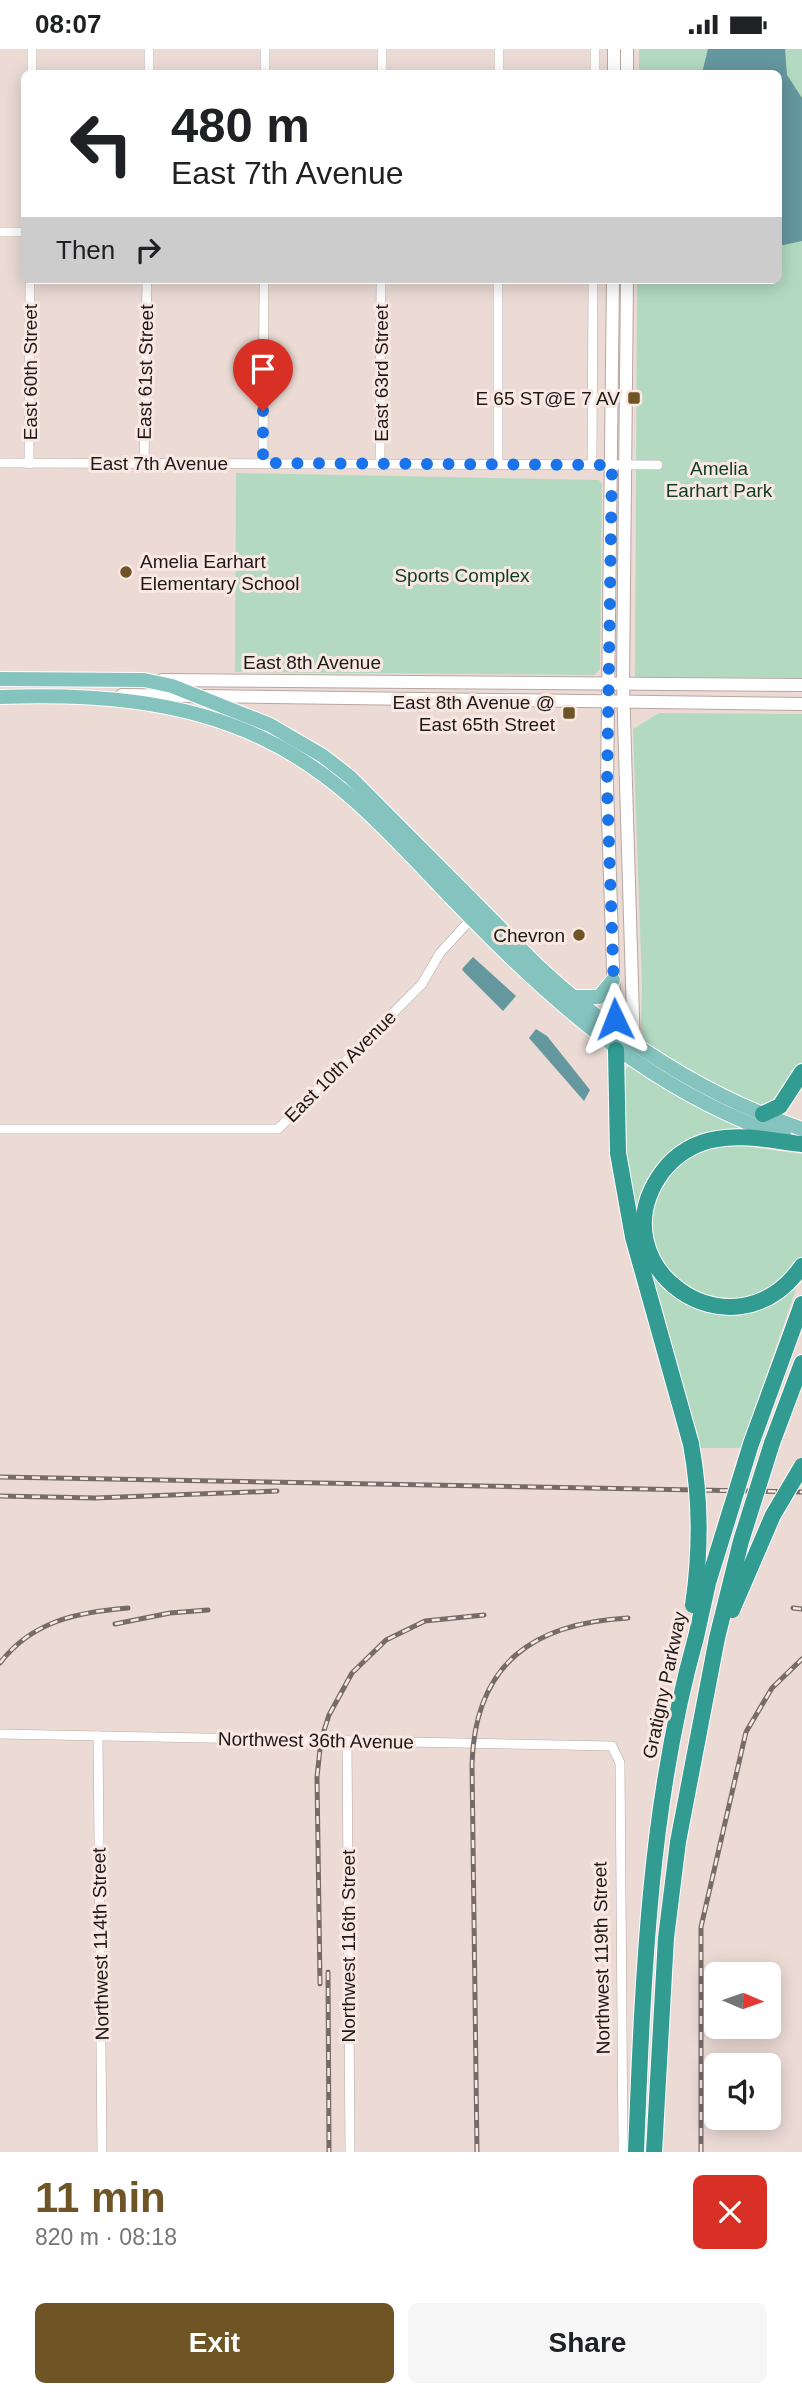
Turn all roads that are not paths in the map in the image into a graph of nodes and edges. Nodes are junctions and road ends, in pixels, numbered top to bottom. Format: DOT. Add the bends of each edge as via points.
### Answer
graph roads {
  1 [pos="32,49"];
  2 [pos="149,49"];
  3 [pos="265,49"];
  4 [pos="382,49"];
  5 [pos="499,49"];
  6 [pos="595,49"];
  7 [pos="614,49"];
  8 [pos="627,49"];
  9 [pos="32,70"];
  10 [pos="149,70"];
  11 [pos="265,70"];
  12 [pos="382,70"];
  13 [pos="499,70"];
  14 [pos="595,70"];
  15 [pos="614,70"];
  16 [pos="627,70"];
  17 [pos="0,232"];
  18 [pos="21,232"];
  19 [pos="30,284"];
  20 [pos="147,284"];
  21 [pos="264,284"];
  22 [pos="381,284"];
  23 [pos="498,284"];
  24 [pos="593,284"];
  25 [pos="613,284"];
  26 [pos="626,284"];
  27 [pos="0,463"];
  28 [pos="263,463"];
  29 [pos="29,464"];
  30 [pos="144,464"];
  31 [pos="380,465"];
  32 [pos="498,465"];
  33 [pos="592,465"];
  34 [pos="619,465"];
  35 [pos="658,465"];
  36 [pos="0,679"];
  37 [pos="32,680"];
  38 [pos="144,680"];
  39 [pos="431,683"];
  40 [pos="608,684"];
  41 [pos="623,684"];
  42 [pos="802,685"];
  43 [pos="83,695"];
  44 [pos="195,695"];
  45 [pos="31,696"];
  46 [pos="0,697"];
  47 [pos="431,701"];
  48 [pos="607,702"];
  49 [pos="624,702"];
  50 [pos="802,704"];
  51 [pos="477,914"];
  52 [pos="613,980"];
  53 [pos="572,997"];
  54 [pos="615,1030"];
  55 [pos="634,1045"];
  56 [pos="616,1050"];
  57 [pos="635,1062"];
  58 [pos="802,1072"];
  59 [pos="763,1114"];
  60 [pos="0,1129"];
  61 [pos="802,1129"];
  62 [pos="802,1143"];
  63 [pos="802,1266"];
  64 [pos="802,1304"];
  65 [pos="802,1363"];
  66 [pos="802,1466"];
  67 [pos="692,1637"];
  68 [pos="719,1638"];
  69 [pos="0,1734"];
  70 [pos="98,1736"];
  71 [pos="347,1741"];
  72 [pos="620,1763"];
  73 [pos="624,2067"];
  74 [pos="639,2090"];
  75 [pos="656,2105"];
  76 [pos="102,2152"];
  77 [pos="350,2152"];
  78 [pos="623,2152"];
  79 [pos="636,2152"];
  80 [pos="654,2152"];
  1 -- 9 [label="street"];
  2 -- 10 [label="street"];
  3 -- 11 [label="street"];
  4 -- 12 [label="street"];
  5 -- 13 [label="street"];
  6 -- 14 [label="street"];
  7 -- 15 [label="main road"];
  8 -- 16 [label="main road"];
  17 -- 18 [label="street"];
  19 -- 29 [label="street, East 60th Street"];
  20 -- 30 [label="street, East 61st Street"];
  21 -- 28 [label="street"];
  22 -- 31 [label="street, East 63rd Street"];
  23 -- 32 [label="street"];
  24 -- 33 [label="street"];
  25 -- 34 [label="main road"];
  26 -- 34 [label="main road"];
  27 -- 29 [label="street, East 7th Avenue"];
  28 -- 30 [label="street, East 7th Avenue"];
  28 -- 31 [label="street, East 7th Avenue"];
  29 -- 30 [label="street, East 7th Avenue"];
  31 -- 32 [label="street, East 7th Avenue"];
  32 -- 33 [label="street, East 7th Avenue"];
  33 -- 34 [label="street, East 7th Avenue"];
  34 -- 35 [label="street, East 7th Avenue"];
  34 -- 40 [label="main road"];
  34 -- 41 [label="main road"];
  36 -- 37 [label="main road, East 8th Avenue"];
  37 -- 38 [label="main road, East 8th Avenue"];
  37 -- 45 [label="main road"];
  38 -- 39 [label="main road, East 8th Avenue"];
  38 -- 44 [label="main road"];
  39 -- 40 [label="main road, East 8th Avenue"];
  39 -- 47 [label="main road"];
  40 -- 41 [label="main road, East 8th Avenue"];
  40 -- 48 [label="main road"];
  41 -- 42 [label="main road, East 8th Avenue"];
  41 -- 49 [label="main road"];
  43 -- 44 [label="main road, East 8th Avenue"];
  43 -- 45 [label="main road, East 8th Avenue"];
  43 -- 51 [label="main road" via="231,724 299,758 356,801"];
  44 -- 47 [label="main road, East 8th Avenue"];
  44 -- 51 [label="main road" via="271,725 332,763 394,819"];
  45 -- 46 [label="main road, East 8th Avenue"];
  47 -- 48 [label="main road, East 8th Avenue"];
  48 -- 49 [label="main road, East 8th Avenue"];
  48 -- 52 [label="main road"];
  49 -- 50 [label="main road, East 8th Avenue"];
  49 -- 55 [label="main road"];
  51 -- 53 [label="main road"];
  51 -- 56 [label="main road" via="548,994"];
  51 -- 60 [label="street, East 10th Avenue" via="440,953 422,984 278,1129"];
  52 -- 53 [label="main road" via="599,997"];
  52 -- 54 [label="main road"];
  53 -- 54 [label="main road"];
  54 -- 55 [label="main road"];
  54 -- 56 [label="main road"];
  55 -- 57 [label="main road"];
  55 -- 59 [label="main road" via="694,1082"];
  56 -- 57 [label="main road"];
  56 -- 67 [label="highway, bridge" via="618,1153 633,1237 699,1486 701,1527"];
  57 -- 62 [label="main road" via="717,1109"];
  58 -- 59 [label="highway" via="780,1106"];
  59 -- 61 [label="main road"];
  62 -- 63 [label="highway" via="741,1137 697,1144 671,1160 657,1179 643,1224 648,1247 668,1282 703,1303 748,1306 772,1297"];
  64 -- 67 [label="highway, Gratigny Parkway, bridge" via="751,1444"];
  65 -- 68 [label="highway, bridge" via="741,1541"];
  66 -- 68 [label="highway, bridge" via="753,1555"];
  67 -- 74 [label="highway, Gratigny Parkway" via="657,1827"];
  68 -- 75 [label="highway" via="678,1842 666,1938"];
  69 -- 70 [label="street, Northwest 36th Avenue"];
  70 -- 71 [label="street, Northwest 36th Avenue"];
  70 -- 76 [label="street, Northwest 114th Street"];
  71 -- 72 [label="street, Northwest 36th Avenue" via="612,1746"];
  71 -- 77 [label="street, Northwest 116th Street"];
  72 -- 73 [label="street, Northwest 119th Street"];
  73 -- 74 [label="street" via="627,2080"];
  73 -- 78 [label="street, Northwest 119th Street"];
  74 -- 75 [label="street"];
  74 -- 79 [label="highway"];
  75 -- 80 [label="highway"];
}
